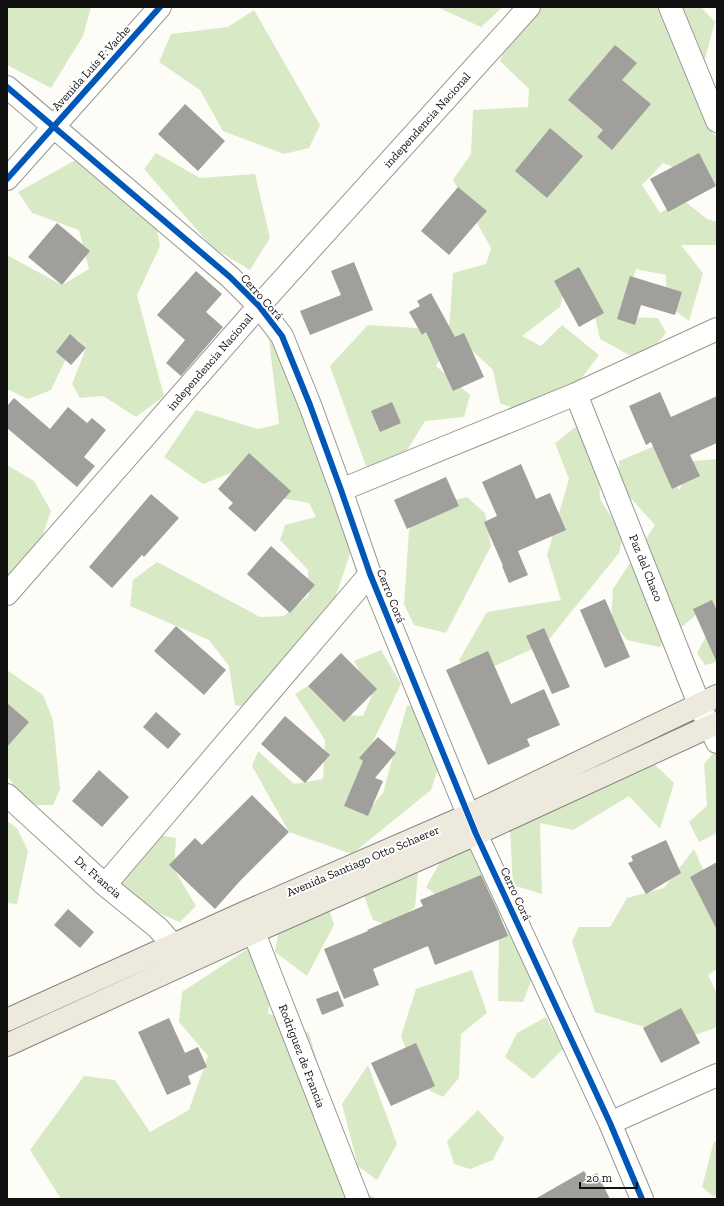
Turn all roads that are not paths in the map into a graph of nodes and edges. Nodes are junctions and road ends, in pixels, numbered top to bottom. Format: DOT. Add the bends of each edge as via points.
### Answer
graph roads {
  1 [pos="160,7"];
  2 [pos="529,7"];
  3 [pos="670,7"];
  4 [pos="7,86"];
  5 [pos="717,121"];
  6 [pos="54,126"];
  7 [pos="7,179"];
  8 [pos="259,306"];
  9 [pos="717,329"];
  10 [pos="576,394"];
  11 [pos="341,490"];
  12 [pos="370,574"];
  13 [pos="7,594"];
  14 [pos="708,700"];
  15 [pos="714,730"];
  16 [pos="7,795"];
  17 [pos="473,825"];
  18 [pos="105,885"];
  19 [pos="250,922"];
  20 [pos="173,945"];
  21 [pos="184,964"];
  22 [pos="7,1020"];
  23 [pos="7,1045"];
  24 [pos="717,1075"];
  25 [pos="610,1123"];
  26 [pos="358,1199"];
  27 [pos="642,1199"];
  1 -- 6 [label="street, Avenida Luis F. Vache"];
  2 -- 8 [label="street, independencia Nacional"];
  3 -- 5 [label="street"];
  4 -- 6 [label="street, Cerro Corá"];
  6 -- 7 [label="street, Avenida Luis F. Vache"];
  6 -- 8 [label="street, Cerro Corá" via="230,277"];
  8 -- 11 [label="street, Cerro Corá" via="282,336"];
  8 -- 13 [label="street, independencia Nacional"];
  9 -- 10 [label="street"];
  10 -- 11 [label="street"];
  10 -- 14 [label="street, Paz del Chaco"];
  11 -- 12 [label="street, Cerro Corá"];
  12 -- 17 [label="street, Cerro Corá"];
  12 -- 18 [label="street"];
  14 -- 15 [label="street, Paz del Chaco"];
  14 -- 17 [label="main road, Avenida Santiago Otto Schaerer"];
  15 -- 17 [label="main road, Avenida Santiago Otto Schaerer"];
  16 -- 18 [label="street, Dr. Francia"];
  17 -- 19 [label="main road, Avenida Santiago Otto Schaerer"];
  17 -- 25 [label="street, Cerro Corá"];
  18 -- 20 [label="street, Dr. Francia" via="158,928"];
  19 -- 20 [label="main road, Avenida Santiago Otto Schaerer"];
  19 -- 21 [label="main road, Avenida Santiago Otto Schaerer"];
  19 -- 26 [label="street, Rodríguez de Francia"];
  20 -- 21 [label="street, Dr. Francia"];
  20 -- 22 [label="main road, Avenida Santiago Otto Schaerer"];
  21 -- 23 [label="main road, Avenida Santiago Otto Schaerer"];
  24 -- 25 [label="street"];
  25 -- 27 [label="street, Cerro Corá"];
}
